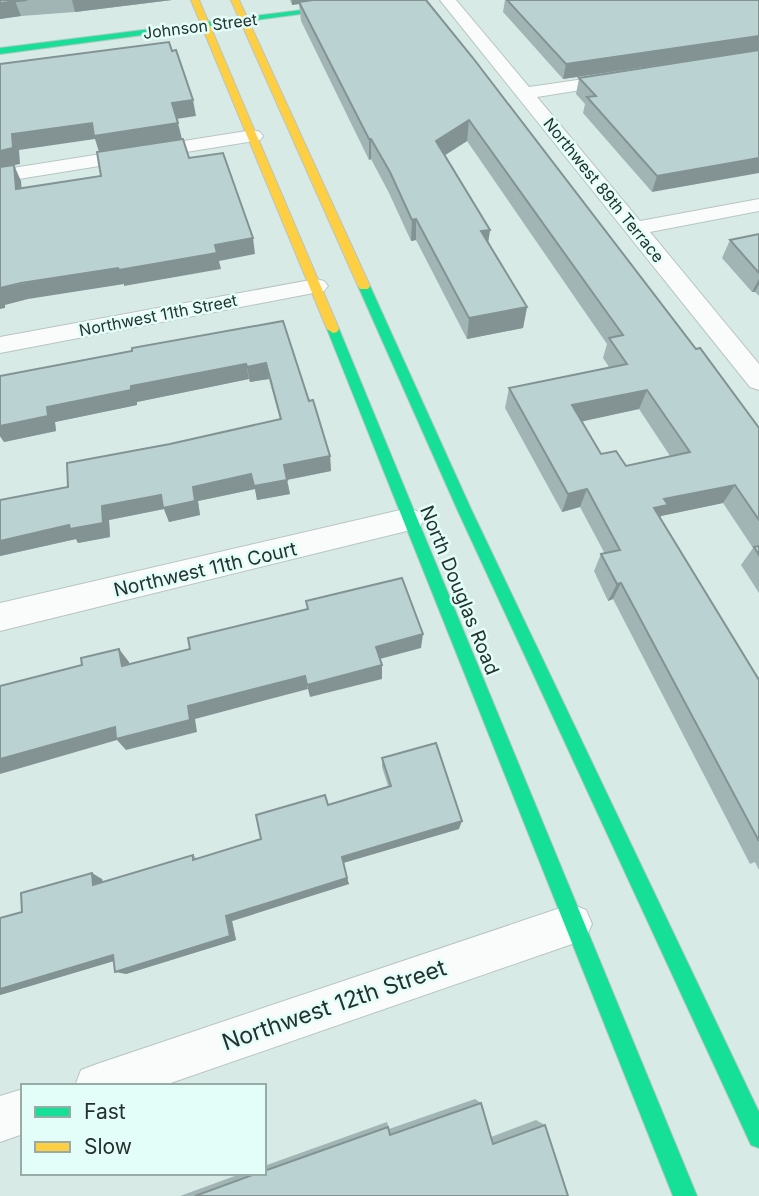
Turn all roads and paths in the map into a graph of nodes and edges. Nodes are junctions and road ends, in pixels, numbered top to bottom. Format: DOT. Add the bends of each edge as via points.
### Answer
graph roads {
  1 [pos="331,0"];
  2 [pos="401,0"];
  3 [pos="448,0"];
  4 [pos="240,10"];
  5 [pos="199,13"];
  6 [pos="0,44"];
  7 [pos="0,51"];
  8 [pos="635,76"];
  9 [pos="526,93"];
  10 [pos="253,136"];
  11 [pos="0,176"];
  12 [pos="759,205"];
  13 [pos="635,229"];
  14 [pos="316,286"];
  15 [pos="0,345"];
  16 [pos="759,381"];
  17 [pos="410,520"];
  18 [pos="0,617"];
  19 [pos="572,924"];
  20 [pos="103,1084"];
  21 [pos="21,1112"];
  22 [pos="0,1119"];
  23 [pos="759,1137"];
  24 [pos="685,1196"];
  1 -- 4 [label="main road, Johnson Street"];
  2 -- 4 [label="main road, Johnson Street"];
  3 -- 9 [label="street, Northwest 89th Terrace"];
  4 -- 5 [label="main road, Johnson Street"];
  4 -- 23 [label="main road, North Douglas Road" via="464,509"];
  5 -- 6 [label="main road, Johnson Street"];
  5 -- 7 [label="main road, Johnson Street"];
  5 -- 10 [label="main road, North Douglas Road"];
  8 -- 9 [label="street"];
  9 -- 13 [label="street, Northwest 89th Terrace"];
  10 -- 11 [label="street"];
  10 -- 14 [label="main road, North Douglas Road"];
  12 -- 13 [label="street"];
  13 -- 16 [label="street, Northwest 89th Terrace"];
  14 -- 15 [label="street, Northwest 11th Street"];
  14 -- 17 [label="main road, North Douglas Road"];
  17 -- 18 [label="street, Northwest 11th Court"];
  17 -- 19 [label="main road, North Douglas Road"];
  19 -- 20 [label="street, Northwest 12th Street"];
  19 -- 24 [label="main road, North Douglas Road"];
  21 -- 22 [label="street"];
}
